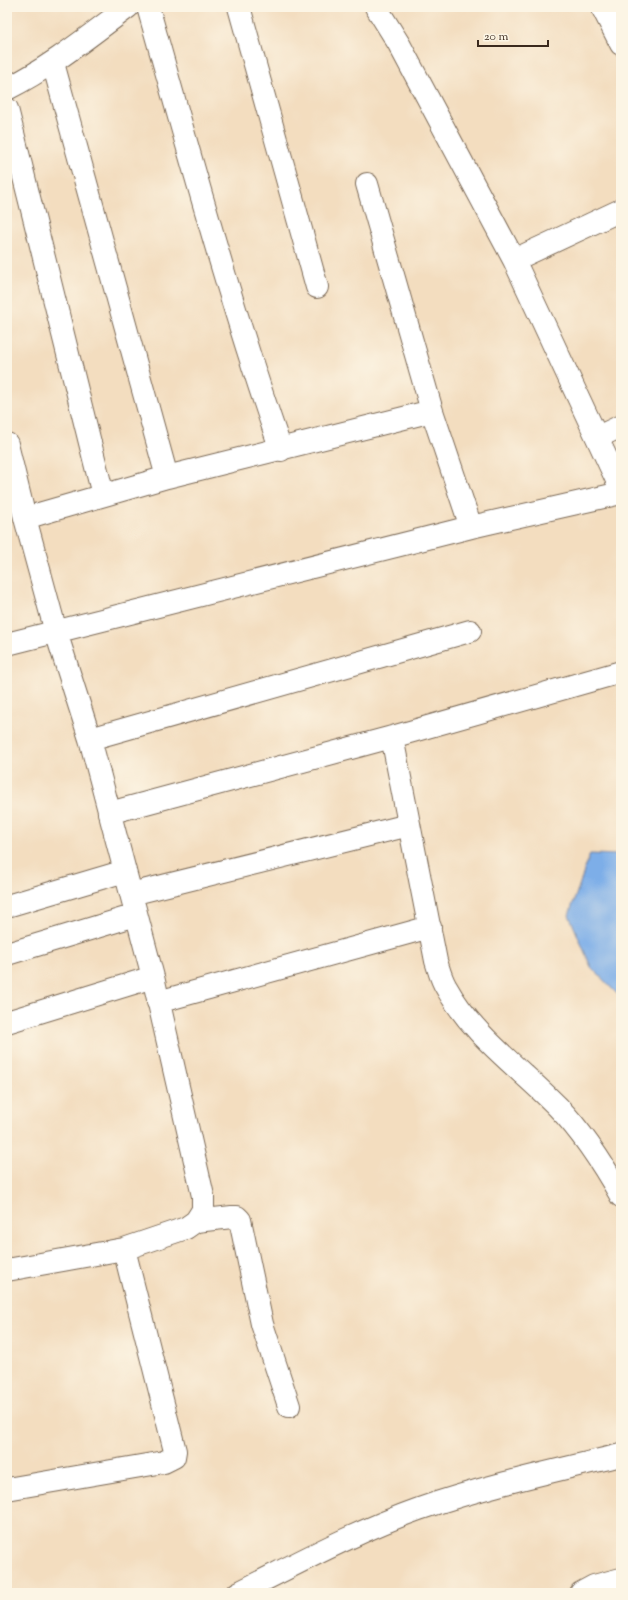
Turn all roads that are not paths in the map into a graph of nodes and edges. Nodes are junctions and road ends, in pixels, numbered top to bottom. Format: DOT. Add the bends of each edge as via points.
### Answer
graph roads {
  1 [pos="128,7"];
  2 [pos="148,7"];
  3 [pos="239,7"];
  4 [pos="376,7"];
  5 [pos="602,7"];
  6 [pos="621,44"];
  7 [pos="53,63"];
  8 [pos="7,90"];
  9 [pos="7,109"];
  10 [pos="367,184"];
  11 [pos="621,210"];
  12 [pos="514,260"];
  13 [pos="317,287"];
  14 [pos="432,411"];
  15 [pos="621,426"];
  16 [pos="598,437"];
  17 [pos="7,444"];
  18 [pos="281,450"];
  19 [pos="167,477"];
  20 [pos="621,489"];
  21 [pos="621,493"];
  22 [pos="103,495"];
  23 [pos="25,518"];
  24 [pos="471,528"];
  25 [pos="470,631"];
  26 [pos="56,632"];
  27 [pos="7,644"];
  28 [pos="621,672"];
  29 [pos="392,737"];
  30 [pos="90,739"];
  31 [pos="109,812"];
  32 [pos="410,825"];
  33 [pos="125,871"];
  34 [pos="131,894"];
  35 [pos="7,906"];
  36 [pos="136,915"];
  37 [pos="430,927"];
  38 [pos="7,954"];
  39 [pos="152,977"];
  40 [pos="158,1002"];
  41 [pos="7,1022"];
  42 [pos="621,1196"];
  43 [pos="196,1221"];
  44 [pos="124,1248"];
  45 [pos="7,1270"];
  46 [pos="289,1406"];
  47 [pos="621,1455"];
  48 [pos="7,1489"];
  49 [pos="621,1579"];
  50 [pos="238,1593"];
  51 [pos="581,1593"];
  1 -- 7 [label="street"];
  2 -- 18 [label="street" via="214,242 268,417"];
  3 -- 13 [label="street"];
  4 -- 12 [label="street" via="399,44"];
  5 -- 6 [label="street"];
  7 -- 8 [label="street"];
  7 -- 19 [label="street"];
  9 -- 22 [label="street"];
  10 -- 14 [label="street"];
  11 -- 12 [label="street"];
  12 -- 16 [label="street"];
  14 -- 18 [label="street"];
  14 -- 24 [label="street"];
  15 -- 16 [label="street"];
  16 -- 20 [label="street"];
  17 -- 23 [label="street"];
  18 -- 19 [label="street"];
  19 -- 22 [label="street"];
  21 -- 24 [label="street"];
  22 -- 23 [label="street"];
  23 -- 26 [label="street"];
  24 -- 26 [label="street"];
  25 -- 30 [label="street"];
  26 -- 27 [label="street"];
  26 -- 30 [label="street"];
  28 -- 29 [label="street"];
  29 -- 31 [label="street"];
  29 -- 32 [label="street"];
  30 -- 31 [label="street"];
  31 -- 33 [label="street"];
  32 -- 34 [label="street"];
  32 -- 37 [label="street"];
  33 -- 34 [label="street"];
  33 -- 35 [label="street"];
  34 -- 36 [label="street"];
  36 -- 38 [label="street"];
  36 -- 39 [label="street"];
  37 -- 40 [label="street"];
  37 -- 42 [label="street" via="436,961 445,986 462,1011 491,1045 558,1107 583,1136 600,1159"];
  39 -- 40 [label="street"];
  39 -- 41 [label="street"];
  40 -- 43 [label="street" via="203,1196 203,1210"];
  43 -- 44 [label="street" via="186,1228"];
  43 -- 46 [label="street" via="232,1217 240,1220 262,1324"];
  44 -- 45 [label="street"];
  44 -- 48 [label="street" via="175,1451 174,1457 164,1462"];
  47 -- 50 [label="street" via="420,1509 358,1533"];
  49 -- 51 [label="street" via="594,1586"];
}
